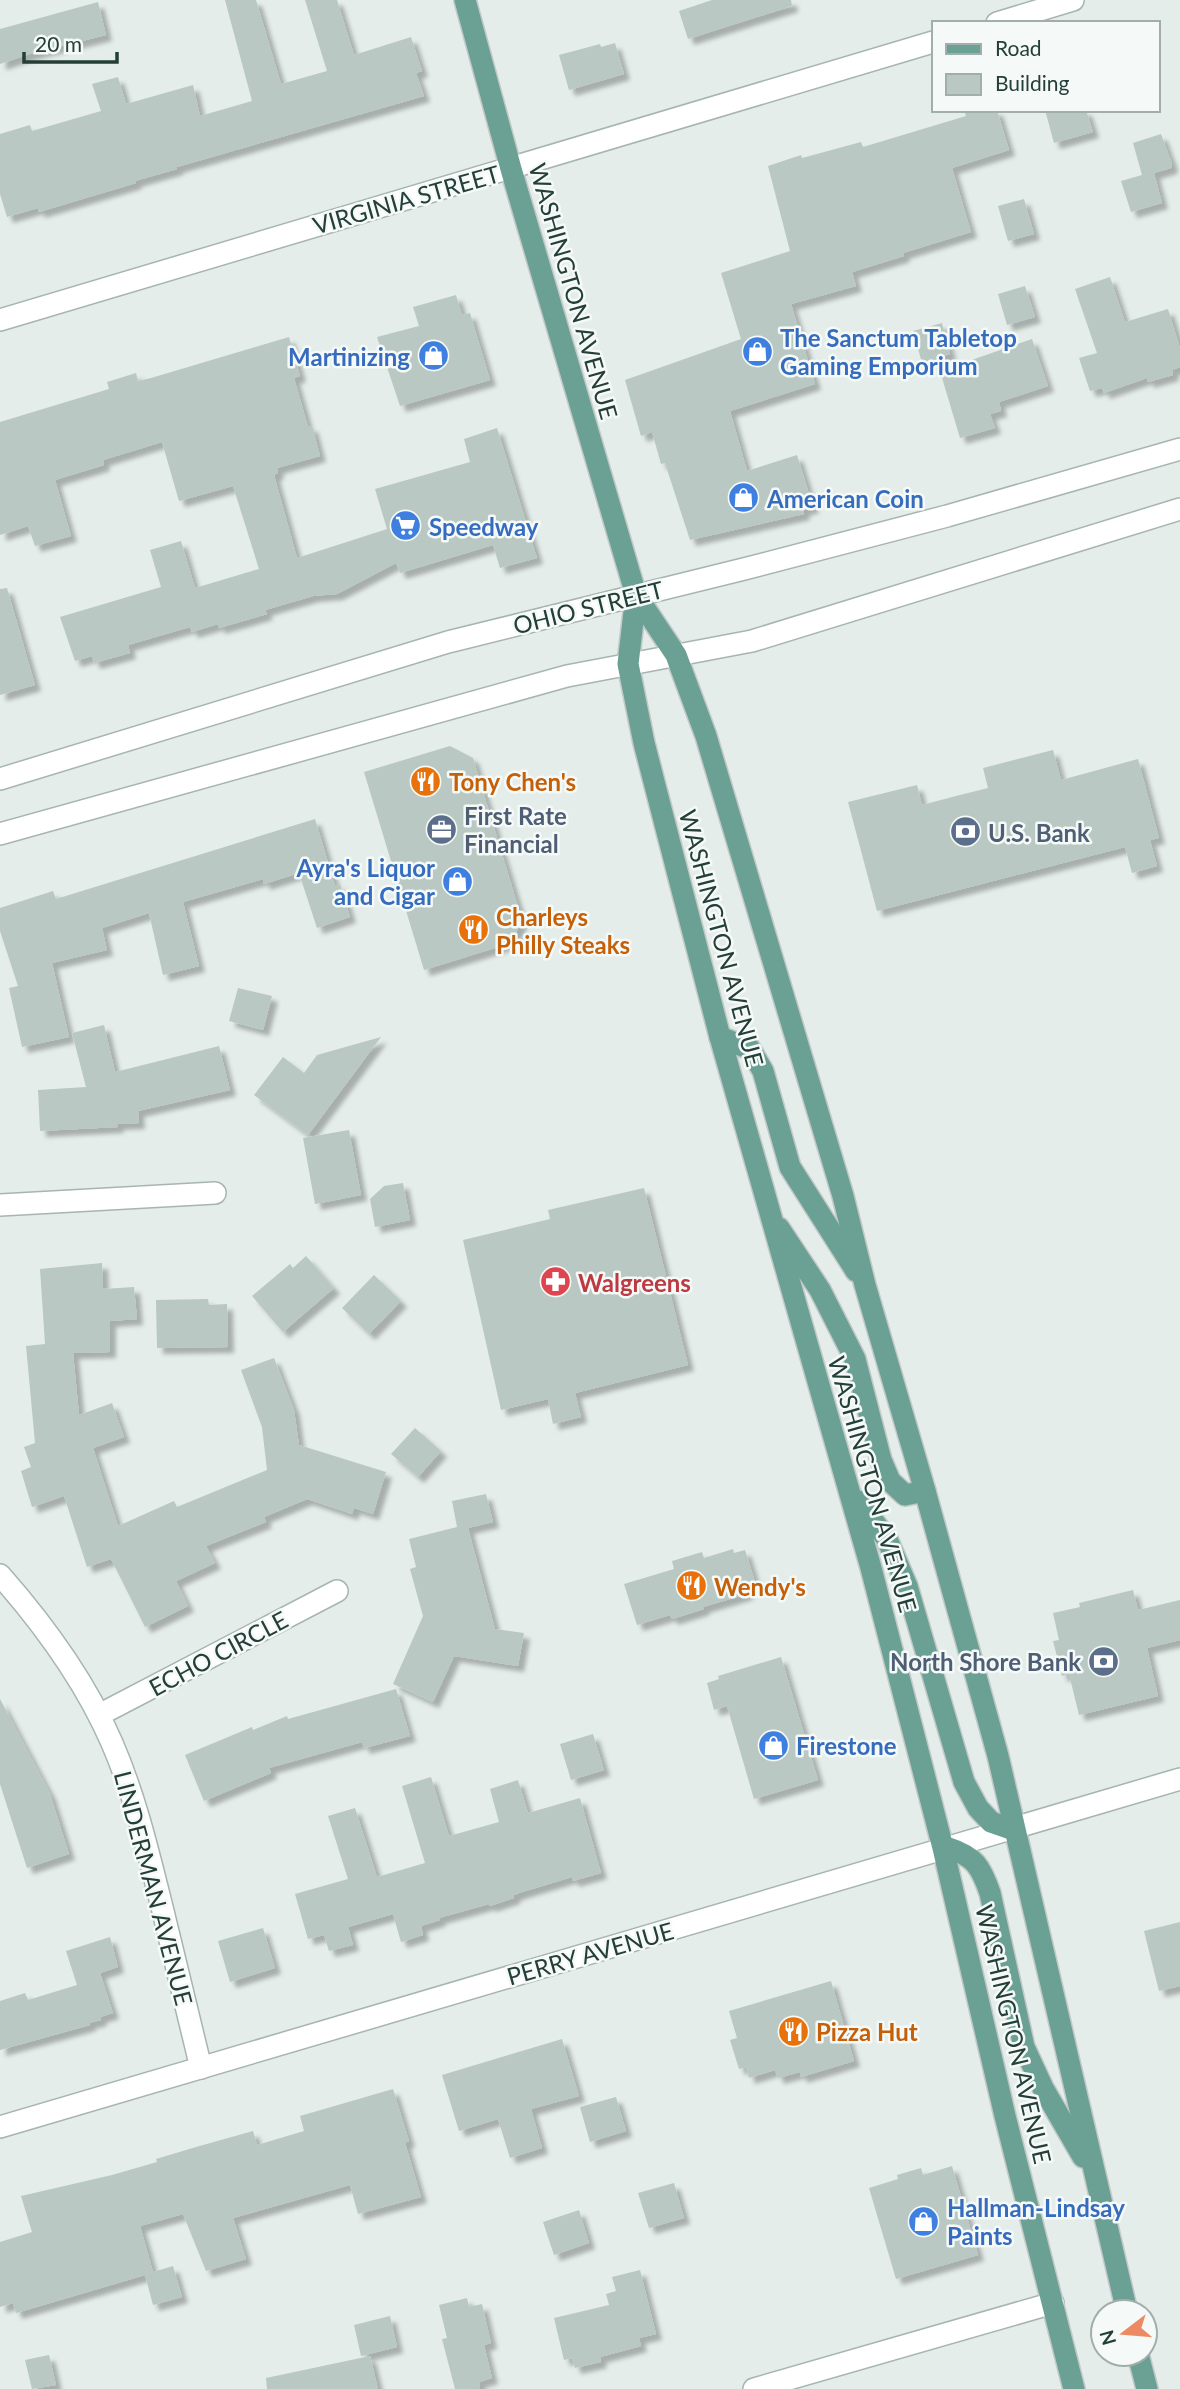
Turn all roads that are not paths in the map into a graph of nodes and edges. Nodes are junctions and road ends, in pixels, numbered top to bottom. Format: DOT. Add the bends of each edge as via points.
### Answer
graph roads {
  1 [pos="465,0"];
  2 [pos="1073,0"];
  3 [pos="1004,21"];
  4 [pos="932,42"];
  5 [pos="511,169"];
  6 [pos="0,320"];
  7 [pos="1180,449"];
  8 [pos="1180,509"];
  9 [pos="636,595"];
  10 [pos="676,655"];
  11 [pos="628,664"];
  12 [pos="0,779"];
  13 [pos="0,834"];
  14 [pos="720,1037"];
  15 [pos="215,1193"];
  16 [pos="0,1205"];
  17 [pos="768,1212"];
  18 [pos="865,1285"];
  19 [pos="850,1491"];
  20 [pos="925,1491"];
  21 [pos="0,1575"];
  22 [pos="337,1591"];
  23 [pos="99,1715"];
  24 [pos="1180,1779"];
  25 [pos="1014,1830"];
  26 [pos="945,1848"];
  27 [pos="201,2068"];
  28 [pos="0,2127"];
  29 [pos="1094,2178"];
  30 [pos="1124,2298"];
  31 [pos="1053,2303"];
  32 [pos="1142,2368"];
  33 [pos="754,2389"];
  34 [pos="1073,2389"];
  35 [pos="1147,2389"];
  1 -- 5 [label="main road, WASHINGTON AVENUE"];
  2 -- 3 [label="street"];
  4 -- 5 [label="street, VIRGINIA STREET"];
  5 -- 6 [label="street, VIRGINIA STREET"];
  5 -- 9 [label="main road, WASHINGTON AVENUE"];
  7 -- 9 [label="street, OHIO STREET" via="947,516"];
  8 -- 10 [label="street" via="752,641"];
  9 -- 10 [label="main road, WASHINGTON AVENUE"];
  9 -- 11 [label="main road, WASHINGTON AVENUE"];
  9 -- 12 [label="street, OHIO STREET" via="448,642"];
  10 -- 11 [label="street"];
  10 -- 18 [label="main road, WASHINGTON AVENUE" via="706,736 800,1047"];
  11 -- 13 [label="street" via="567,676"];
  11 -- 14 [label="main road, WASHINGTON AVENUE"];
  14 -- 17 [label="main road, WASHINGTON AVENUE"];
  14 -- 18 [label="main road" via="750,1049 762,1070 790,1167"];
  15 -- 16 [label="street"];
  17 -- 19 [label="main road, WASHINGTON AVENUE"];
  17 -- 20 [label="main road" via="820,1290 855,1359 890,1480 905,1495"];
  18 -- 20 [label="main road, WASHINGTON AVENUE"];
  19 -- 25 [label="main road" via="887,1539 907,1586 964,1782 991,1822"];
  19 -- 26 [label="main road, WASHINGTON AVENUE"];
  20 -- 25 [label="main road, WASHINGTON AVENUE"];
  21 -- 23 [label="street, LINDERMAN AVENUE" via="64,1655"];
  22 -- 23 [label="street, ECHO CIRCLE"];
  23 -- 27 [label="street, LINDERMAN AVENUE" via="131,1791"];
  24 -- 25 [label="street, PERRY AVENUE"];
  25 -- 26 [label="street, PERRY AVENUE"];
  25 -- 29 [label="main road, WASHINGTON AVENUE"];
  26 -- 27 [label="street, PERRY AVENUE"];
  26 -- 29 [label="main road" via="970,1856 983,1873 1024,2047"];
  26 -- 31 [label="main road, WASHINGTON AVENUE" via="1005,2116"];
  27 -- 28 [label="street, PERRY AVENUE"];
  29 -- 30 [label="main road, WASHINGTON AVENUE"];
  31 -- 33 [label="street"];
  31 -- 34 [label="main road, WASHINGTON AVENUE"];
  32 -- 35 [label="main road"];
}
